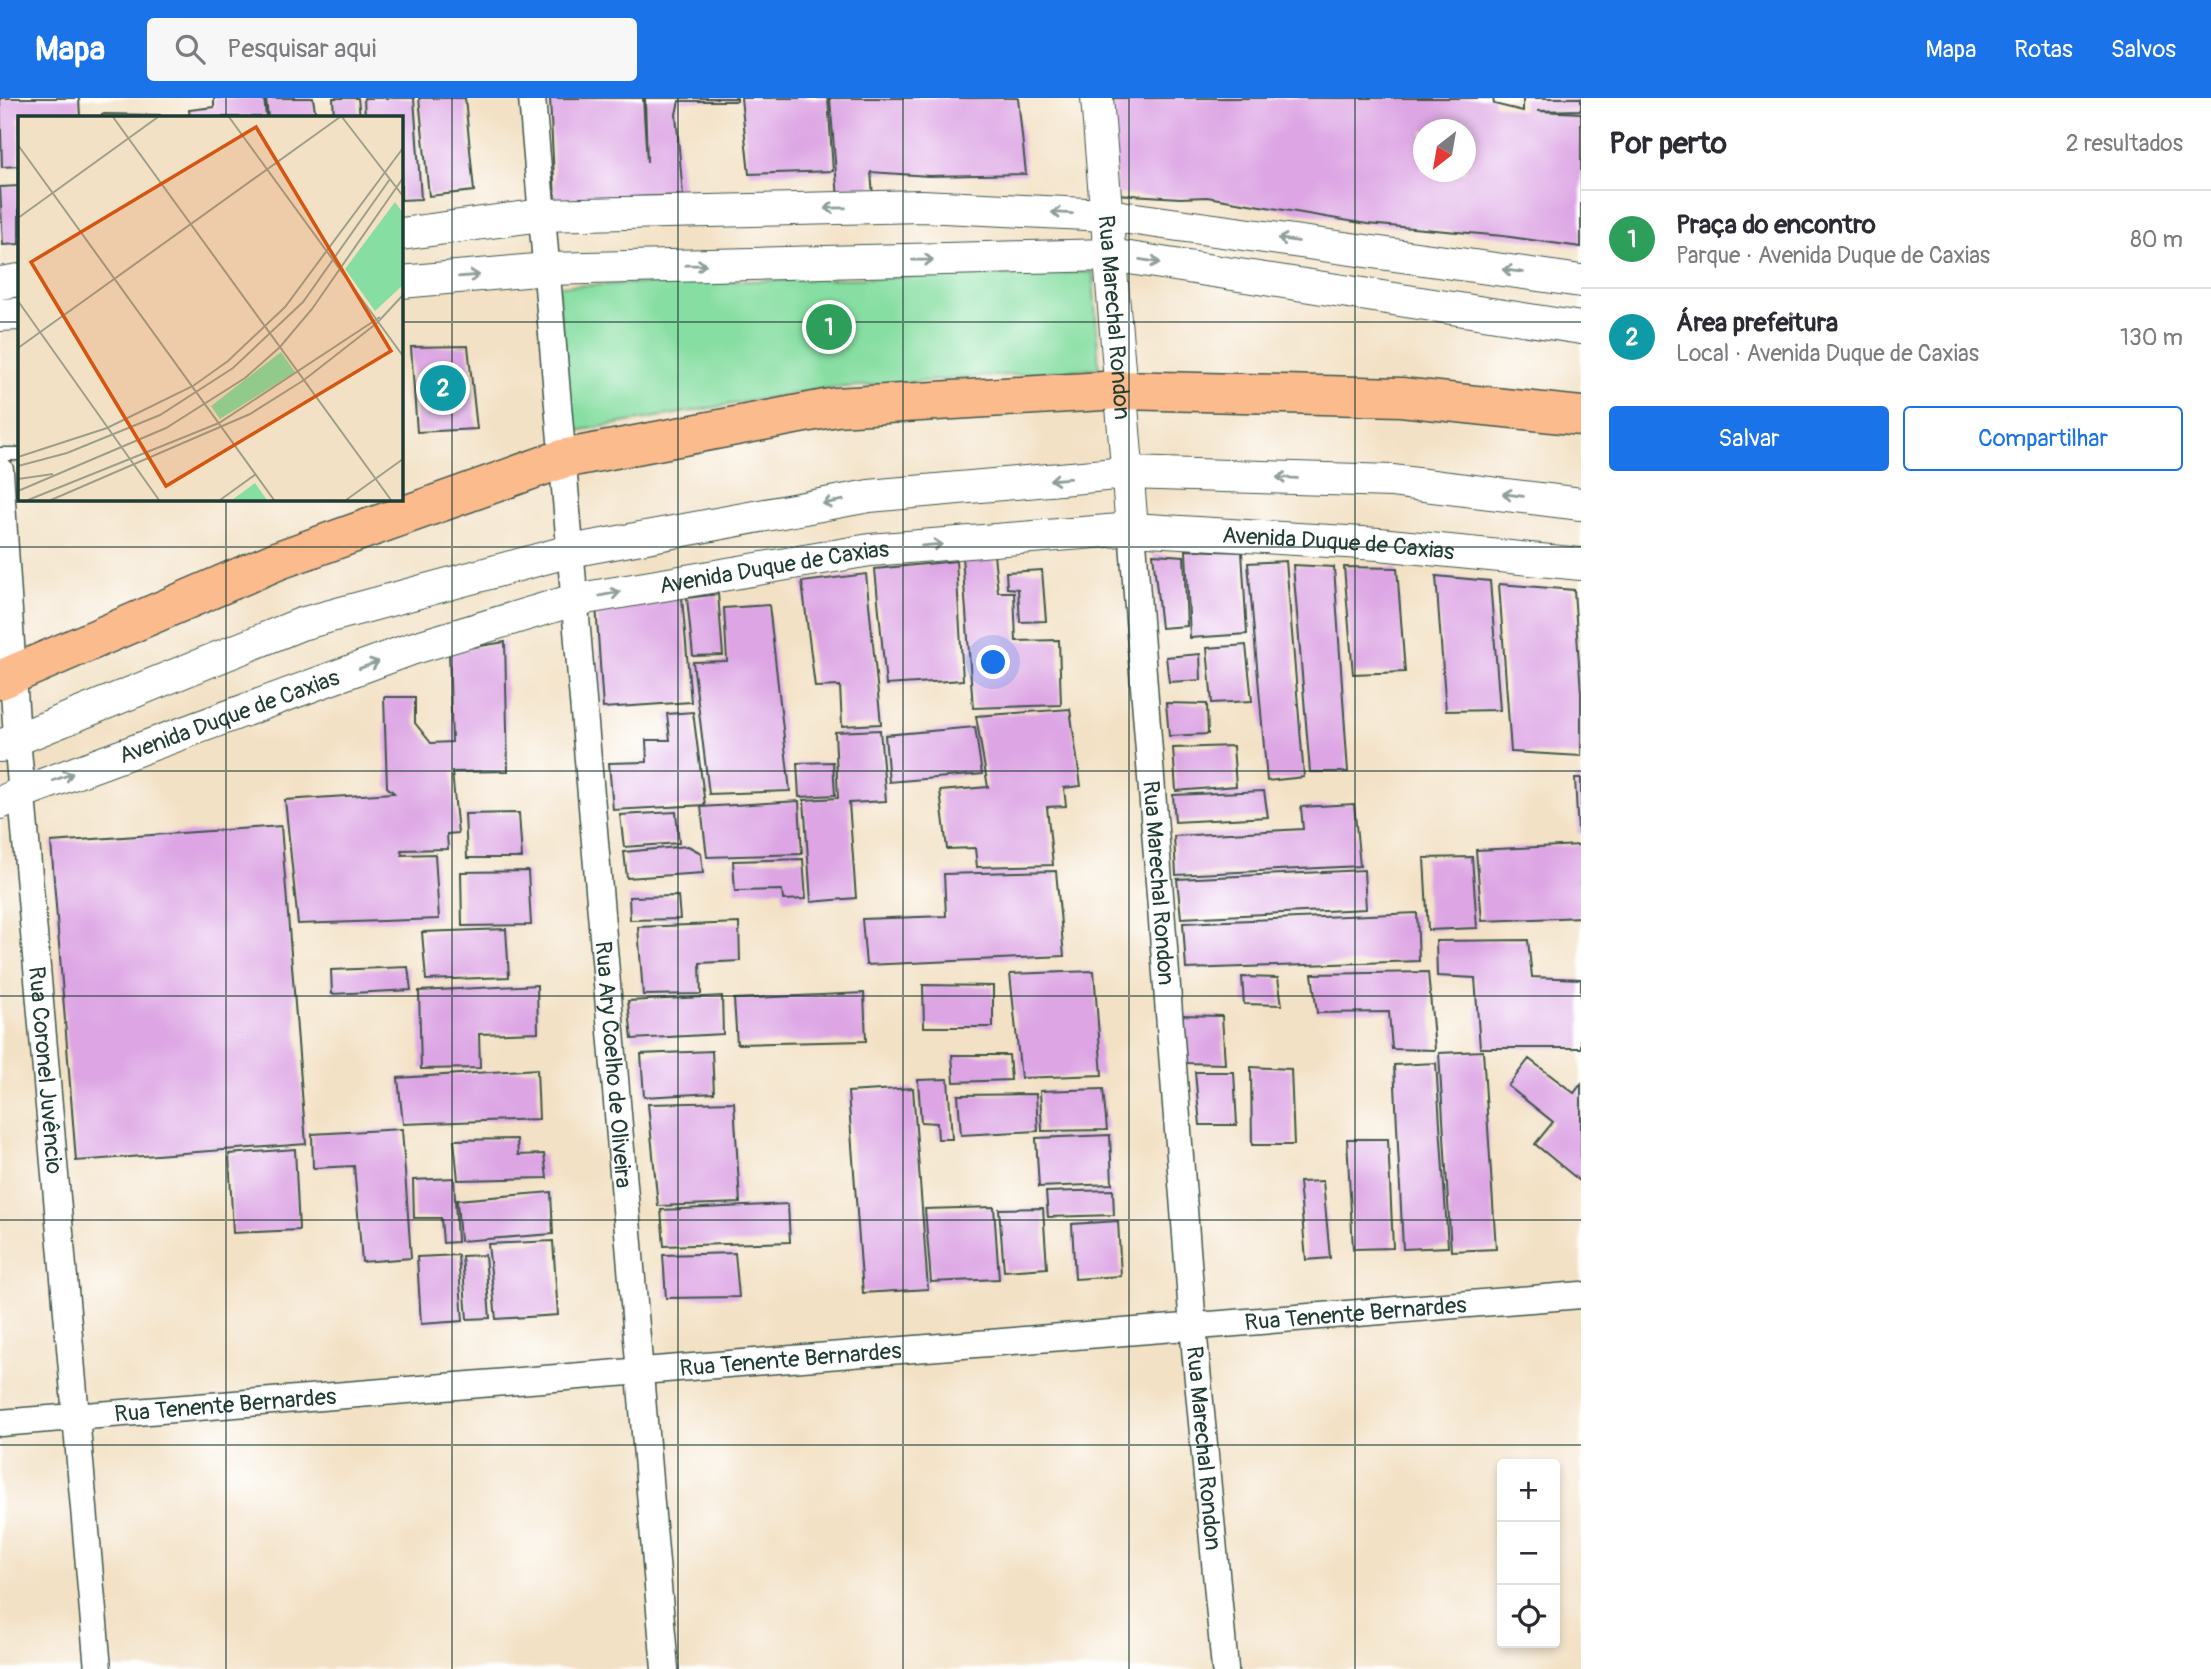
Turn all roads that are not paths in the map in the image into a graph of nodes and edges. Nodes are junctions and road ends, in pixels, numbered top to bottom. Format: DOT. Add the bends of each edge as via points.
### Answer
graph roads {
  1 [pos="532,98"];
  2 [pos="1097,98"];
  3 [pos="542,215"];
  4 [pos="1107,215"];
  5 [pos="402,234"];
  6 [pos="1110,255"];
  7 [pos="547,269"];
  8 [pos="18,280"];
  9 [pos="1581,281"];
  10 [pos="0,282"];
  11 [pos="402,282"];
  12 [pos="18,314"];
  13 [pos="0,315"];
  14 [pos="1581,328"];
  15 [pos="1120,390"];
  16 [pos="1581,416"];
  17 [pos="0,454"];
  18 [pos="18,454"];
  19 [pos="562,459"];
  20 [pos="0,470"];
  21 [pos="1127,473"];
  22 [pos="1581,504"];
  23 [pos="1132,529"];
  24 [pos="570,551"];
  25 [pos="1581,564"];
  26 [pos="574,600"];
  27 [pos="6,677"];
  28 [pos="8,742"];
  29 [pos="11,798"];
  30 [pos="1581,1295"];
  31 [pos="1193,1327"];
  32 [pos="640,1371"];
  33 [pos="77,1417"];
  34 [pos="0,1423"];
  35 [pos="98,1669"];
  36 [pos="665,1669"];
  37 [pos="1225,1669"];
  1 -- 3 [label="street, Rua Ary Coelho de Oliveira"];
  2 -- 4 [label="street, Rua Marechal Rondon"];
  4 -- 3 [label="street, one-way" via="922,206"];
  3 -- 5 [label="street"];
  3 -- 7 [label="street, Rua Ary Coelho de Oliveira"];
  4 -- 6 [label="street, Rua Marechal Rondon"];
  9 -- 4 [label="street, one-way"];
  7 -- 6 [label="street, one-way"];
  6 -- 14 [label="street, one-way"];
  6 -- 15 [label="street, Rua Marechal Rondon"];
  11 -- 7 [label="street, one-way"];
  7 -- 19 [label="street, Rua Ary Coelho de Oliveira"];
  8 -- 10 [label="street"];
  12 -- 13 [label="street"];
  15 -- 16 [label="main road" via="1401,397"];
  15 -- 19 [label="main road" via="836,407"];
  15 -- 21 [label="street, Rua Marechal Rondon"];
  17 -- 18 [label="lane"];
  19 -- 24 [label="street, Rua Ary Coelho de Oliveira"];
  19 -- 27 [label="main road" via="279,560"];
  20 -- 27 [label="street, Rua Coronel Juvêncio"];
  22 -- 21 [label="street, one-way" via="1392,481"];
  21 -- 23 [label="street, Rua Marechal Rondon"];
  21 -- 24 [label="street, one-way" via="869,496"];
  23 -- 25 [label="street, Avenida Duque de Caxias" via="1379,544"];
  26 -- 23 [label="street, Avenida Duque de Caxias, one-way" via="870,550"];
  23 -- 31 [label="street, Rua Marechal Rondon"];
  24 -- 26 [label="street, Rua Ary Coelho de Oliveira"];
  24 -- 28 [label="street" via="302,624"];
  29 -- 26 [label="street, Avenida Duque de Caxias, one-way" via="411,649"];
  26 -- 32 [label="street, Rua Ary Coelho de Oliveira"];
  27 -- 28 [label="street, Rua Coronel Juvêncio"];
  28 -- 29 [label="street, Rua Coronel Juvêncio"];
  29 -- 33 [label="street, Rua Coronel Juvêncio"];
  30 -- 31 [label="street, Rua Tenente Bernardes"];
  31 -- 32 [label="street, Rua Tenente Bernardes"];
  31 -- 37 [label="street, Rua Marechal Rondon"];
  32 -- 33 [label="street, Rua Tenente Bernardes"];
  32 -- 36 [label="street, Rua Ary Coelho de Oliveira"];
  33 -- 34 [label="street, Rua Tenente Bernardes"];
  33 -- 35 [label="street, Rua Coronel Juvêncio"];
}
